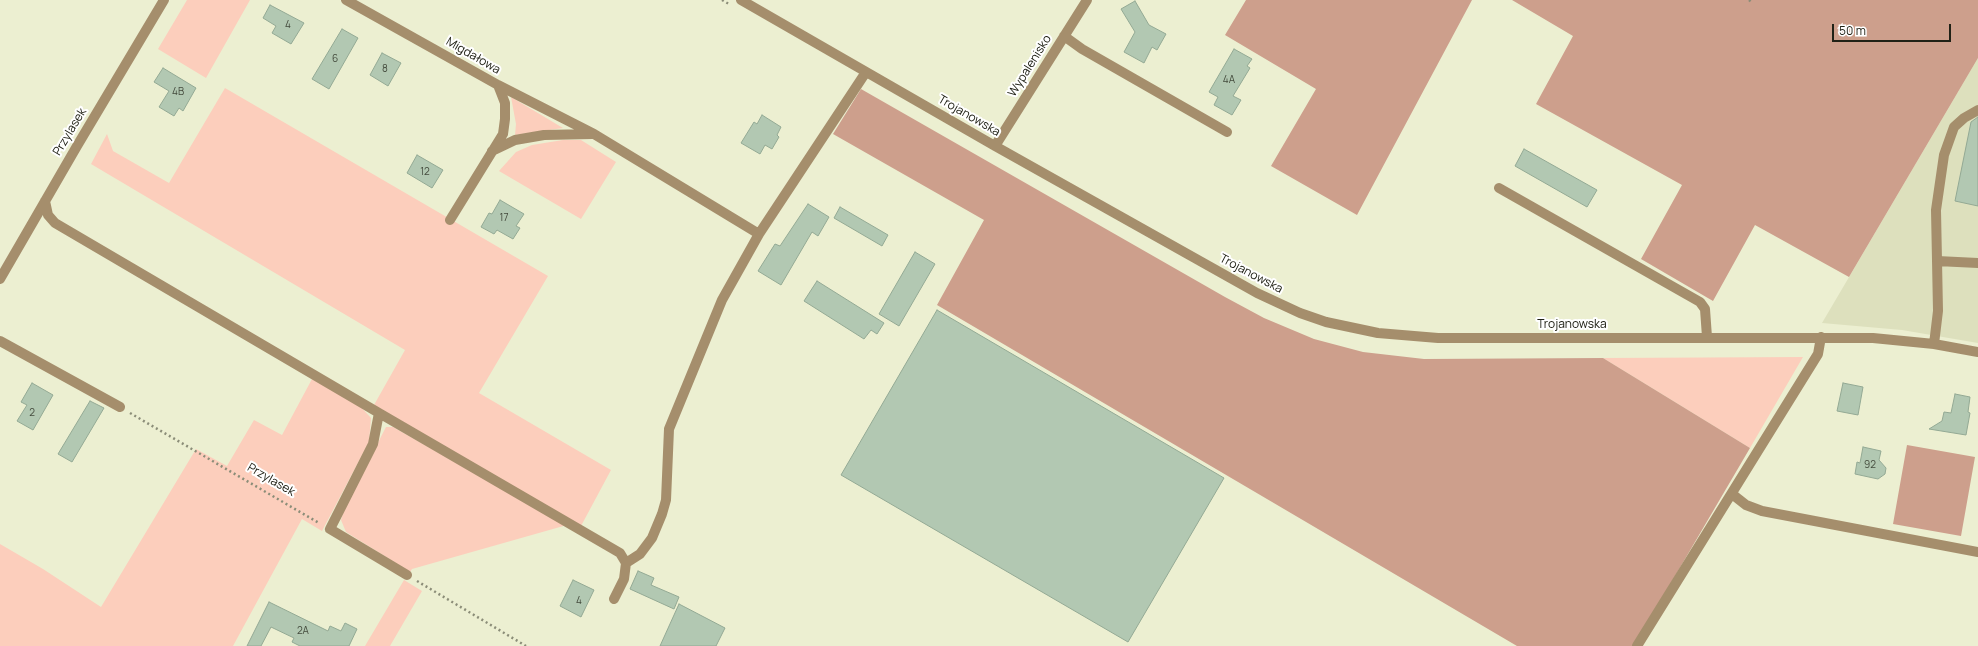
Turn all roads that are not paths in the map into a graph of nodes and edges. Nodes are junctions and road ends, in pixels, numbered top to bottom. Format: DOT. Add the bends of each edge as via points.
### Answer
graph roads {
  1 [pos="164,0"];
  2 [pos="346,0"];
  3 [pos="741,0"];
  4 [pos="1087,0"];
  5 [pos="1064,36"];
  6 [pos="866,72"];
  7 [pos="498,85"];
  8 [pos="1978,110"];
  9 [pos="1227,132"];
  10 [pos="594,134"];
  11 [pos="995,146"];
  12 [pos="492,151"];
  13 [pos="1499,188"];
  14 [pos="45,201"];
  15 [pos="450,220"];
  16 [pos="760,234"];
  17 [pos="1937,261"];
  18 [pos="1978,263"];
  19 [pos="0,279"];
  20 [pos="1818,337"];
  21 [pos="1707,338"];
  22 [pos="0,341"];
  23 [pos="1934,344"];
  24 [pos="1978,352"];
  25 [pos="120,408"];
  26 [pos="379,412"];
  27 [pos="1732,494"];
  28 [pos="1978,552"];
  29 [pos="626,563"];
  30 [pos="407,575"];
  31 [pos="614,599"];
  32 [pos="1637,646"];
  1 -- 14 [label="street, Przylasek"];
  2 -- 7 [label="street, Migdałowa"];
  3 -- 6 [label="street, Trojanowska"];
  4 -- 5 [label="street, Wypalenisko"];
  5 -- 9 [label="street" via="1082,50"];
  5 -- 11 [label="street, Wypalenisko"];
  6 -- 11 [label="street, Trojanowska"];
  6 -- 16 [label="street"];
  7 -- 10 [label="street"];
  7 -- 12 [label="street, Migdałowa" via="505,103 505,119 502,134"];
  8 -- 17 [label="street" via="1954,127 1944,155 1936,210"];
  10 -- 12 [label="street" via="544,135 515,140"];
  10 -- 16 [label="street"];
  11 -- 21 [label="street, Trojanowska" via="1257,293 1300,313 1350,328 1378,334 1438,338"];
  12 -- 15 [label="street, Migdałowa"];
  13 -- 21 [label="street" via="1700,302 1705,309"];
  14 -- 19 [label="street, Przylasek"];
  14 -- 26 [label="street" via="48,215 55,223"];
  16 -- 29 [label="street" via="722,300 669,429 666,500 662,514 652,538 640,554"];
  17 -- 18 [label="street"];
  17 -- 23 [label="street" via="1938,311"];
  20 -- 21 [label="street, Trojanowska"];
  20 -- 23 [label="street, Trojanowska" via="1873,338"];
  20 -- 27 [label="street" via="1818,354"];
  22 -- 25 [label="street"];
  23 -- 24 [label="street, Trojanowska"];
  26 -- 29 [label="street" via="620,553"];
  26 -- 30 [label="street" via="373,444 330,529"];
  27 -- 28 [label="street" via="1746,505 1762,511"];
  27 -- 32 [label="street"];
  29 -- 31 [label="street" via="624,579"];
}
